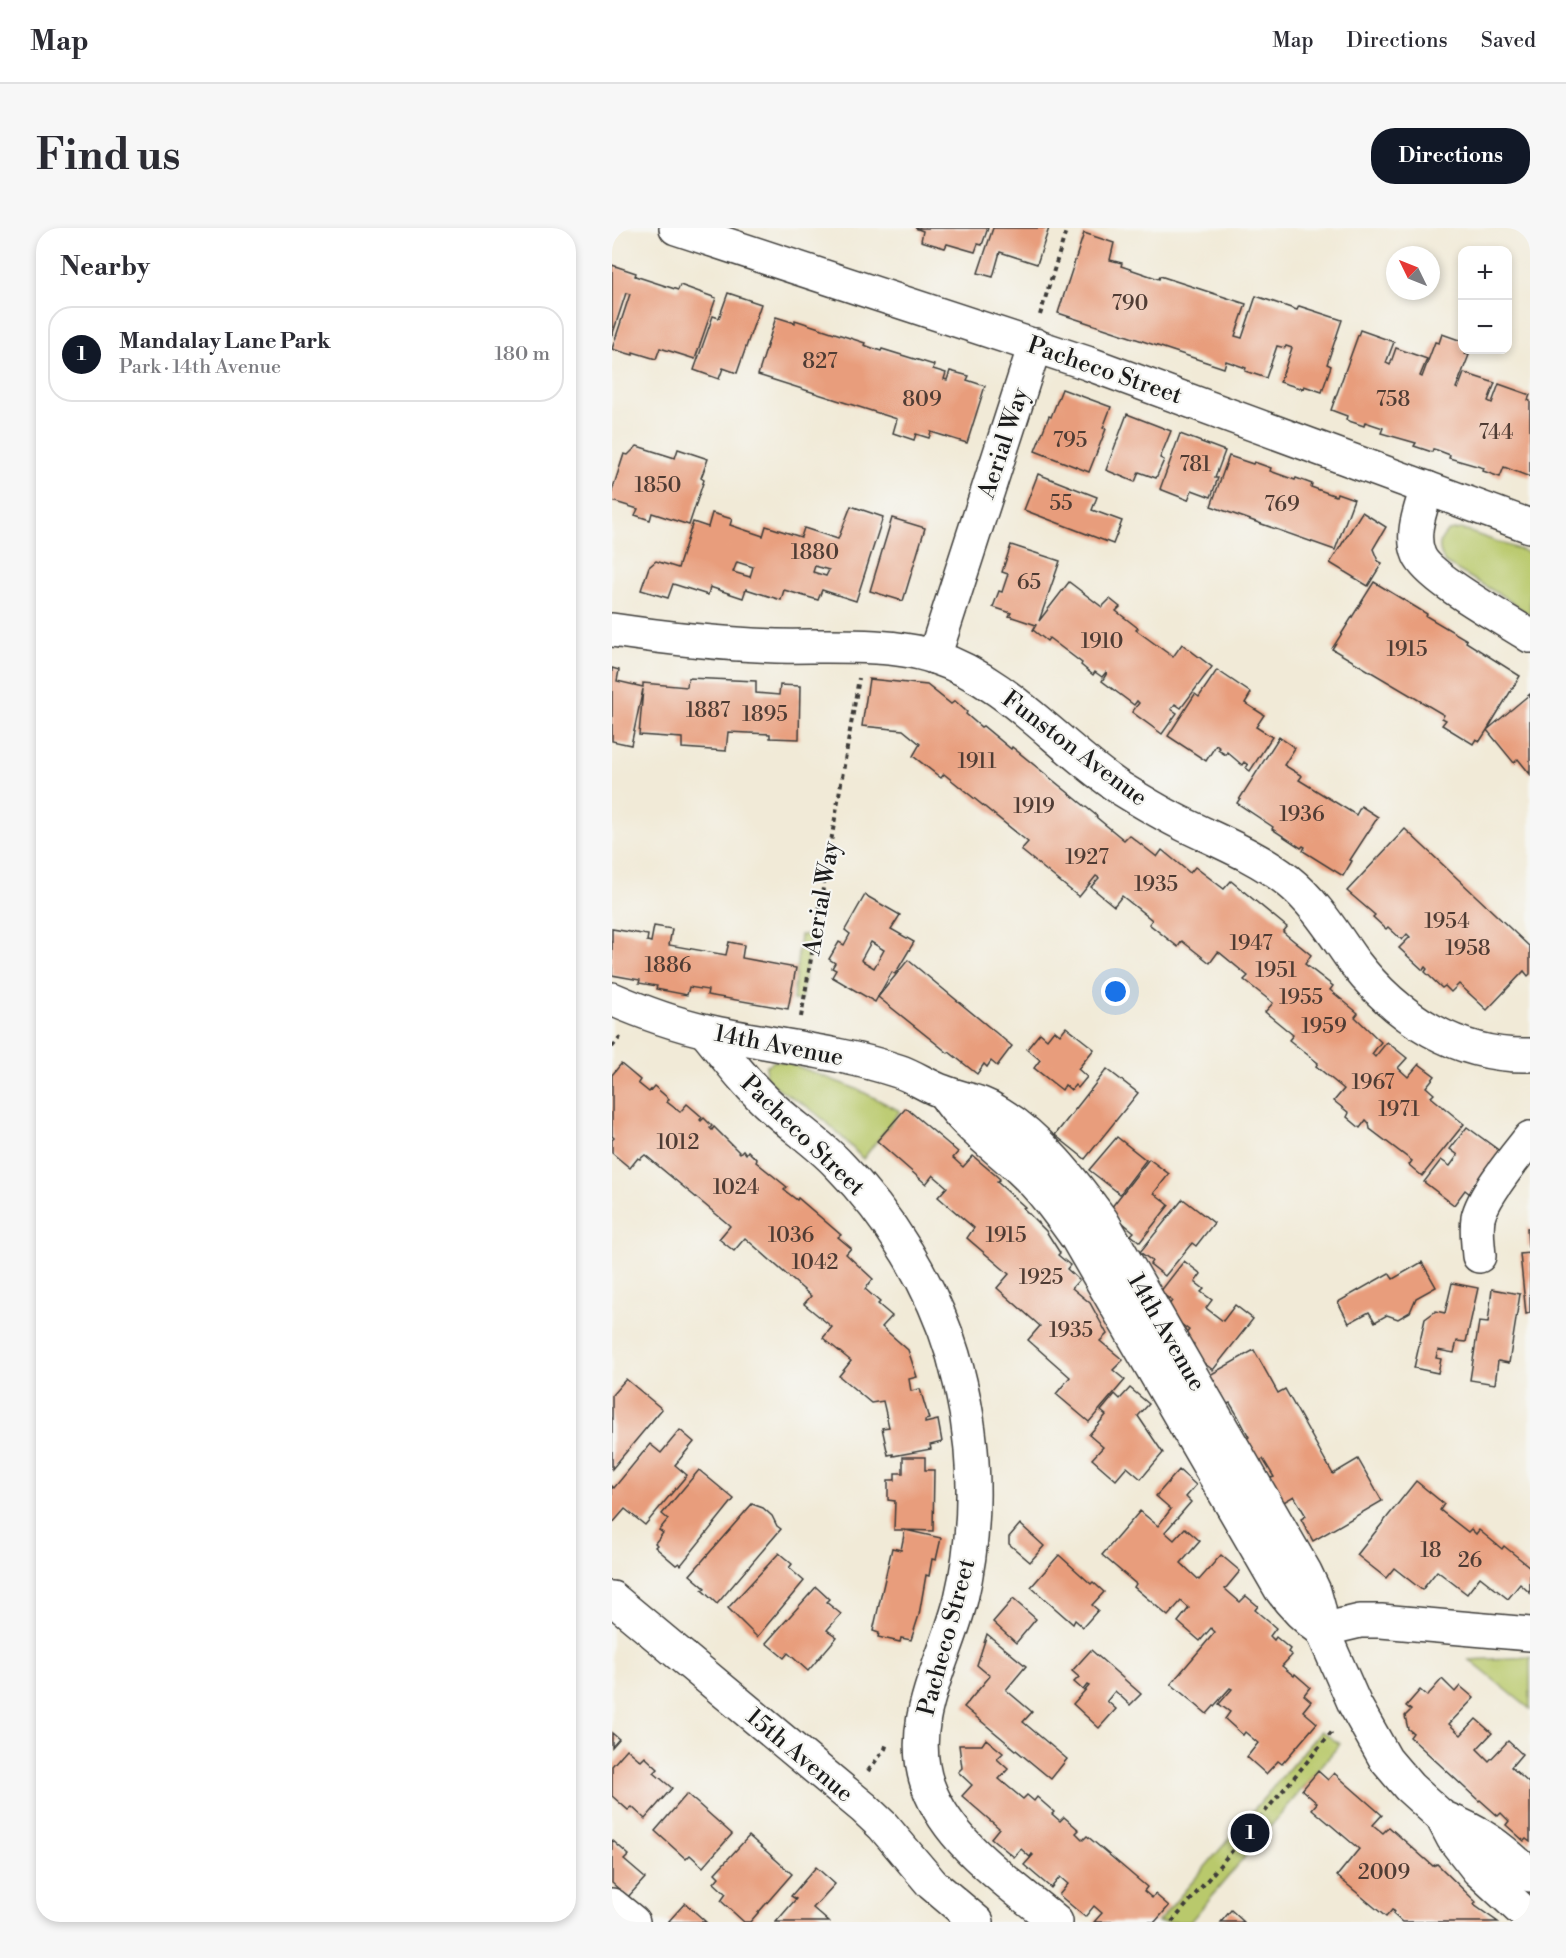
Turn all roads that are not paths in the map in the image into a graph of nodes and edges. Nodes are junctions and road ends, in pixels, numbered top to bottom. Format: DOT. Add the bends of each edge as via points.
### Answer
graph roads {
  1 [pos="676,228"];
  2 [pos="1035,345"];
  3 [pos="1427,488"];
  4 [pos="1530,526"];
  5 [pos="612,630"];
  6 [pos="1530,636"];
  7 [pos="934,657"];
  8 [pos="612,999"];
  9 [pos="705,1031"];
  10 [pos="1530,1055"];
  11 [pos="1530,1138"];
  12 [pos="1479,1256"];
  13 [pos="612,1598"];
  14 [pos="1322,1630"];
  15 [pos="1530,1634"];
  16 [pos="1442,1817"];
  17 [pos="1530,1875"];
  18 [pos="612,1905"];
  19 [pos="1530,1918"];
  20 [pos="633,1922"];
  21 [pos="977,1922"];
  22 [pos="1056,1922"];
  1 -- 2 [label="street, Pacheco Street"];
  2 -- 3 [label="street, Pacheco Street"];
  2 -- 7 [label="street, Aerial Way"];
  3 -- 4 [label="street, Pacheco Street"];
  3 -- 6 [label="street" via="1416,530 1419,556 1437,577"];
  5 -- 7 [label="street, Funston Avenue" via="749,645 889,648"];
  7 -- 10 [label="street, Funston Avenue" via="965,670 1011,699 1118,786 1182,824 1243,851 1289,881 1373,986 1418,1024 1465,1045"];
  8 -- 9 [label="street, 14th Avenue"];
  9 -- 14 [label="street, 14th Avenue" via="900,1071 944,1093 966,1123 1041,1191 1077,1238 1280,1588"];
  9 -- 22 [label="street, Pacheco Street" via="746,1082 820,1146 877,1208 943,1324 967,1420 974,1481 961,1598 924,1714 923,1764 938,1806 964,1843"];
  11 -- 12 [label="street" via="1500,1177 1479,1215"];
  13 -- 21 [label="street, 15th Avenue" via="864,1808 932,1884"];
  14 -- 15 [label="street" via="1360,1621 1381,1621"];
  14 -- 16 [label="street, 14th Avenue" via="1355,1705 1386,1760"];
  16 -- 17 [label="street, 14th Avenue" via="1484,1836"];
  16 -- 19 [label="street, 14th Avenue" via="1464,1855"];
  18 -- 20 [label="street"];
}
